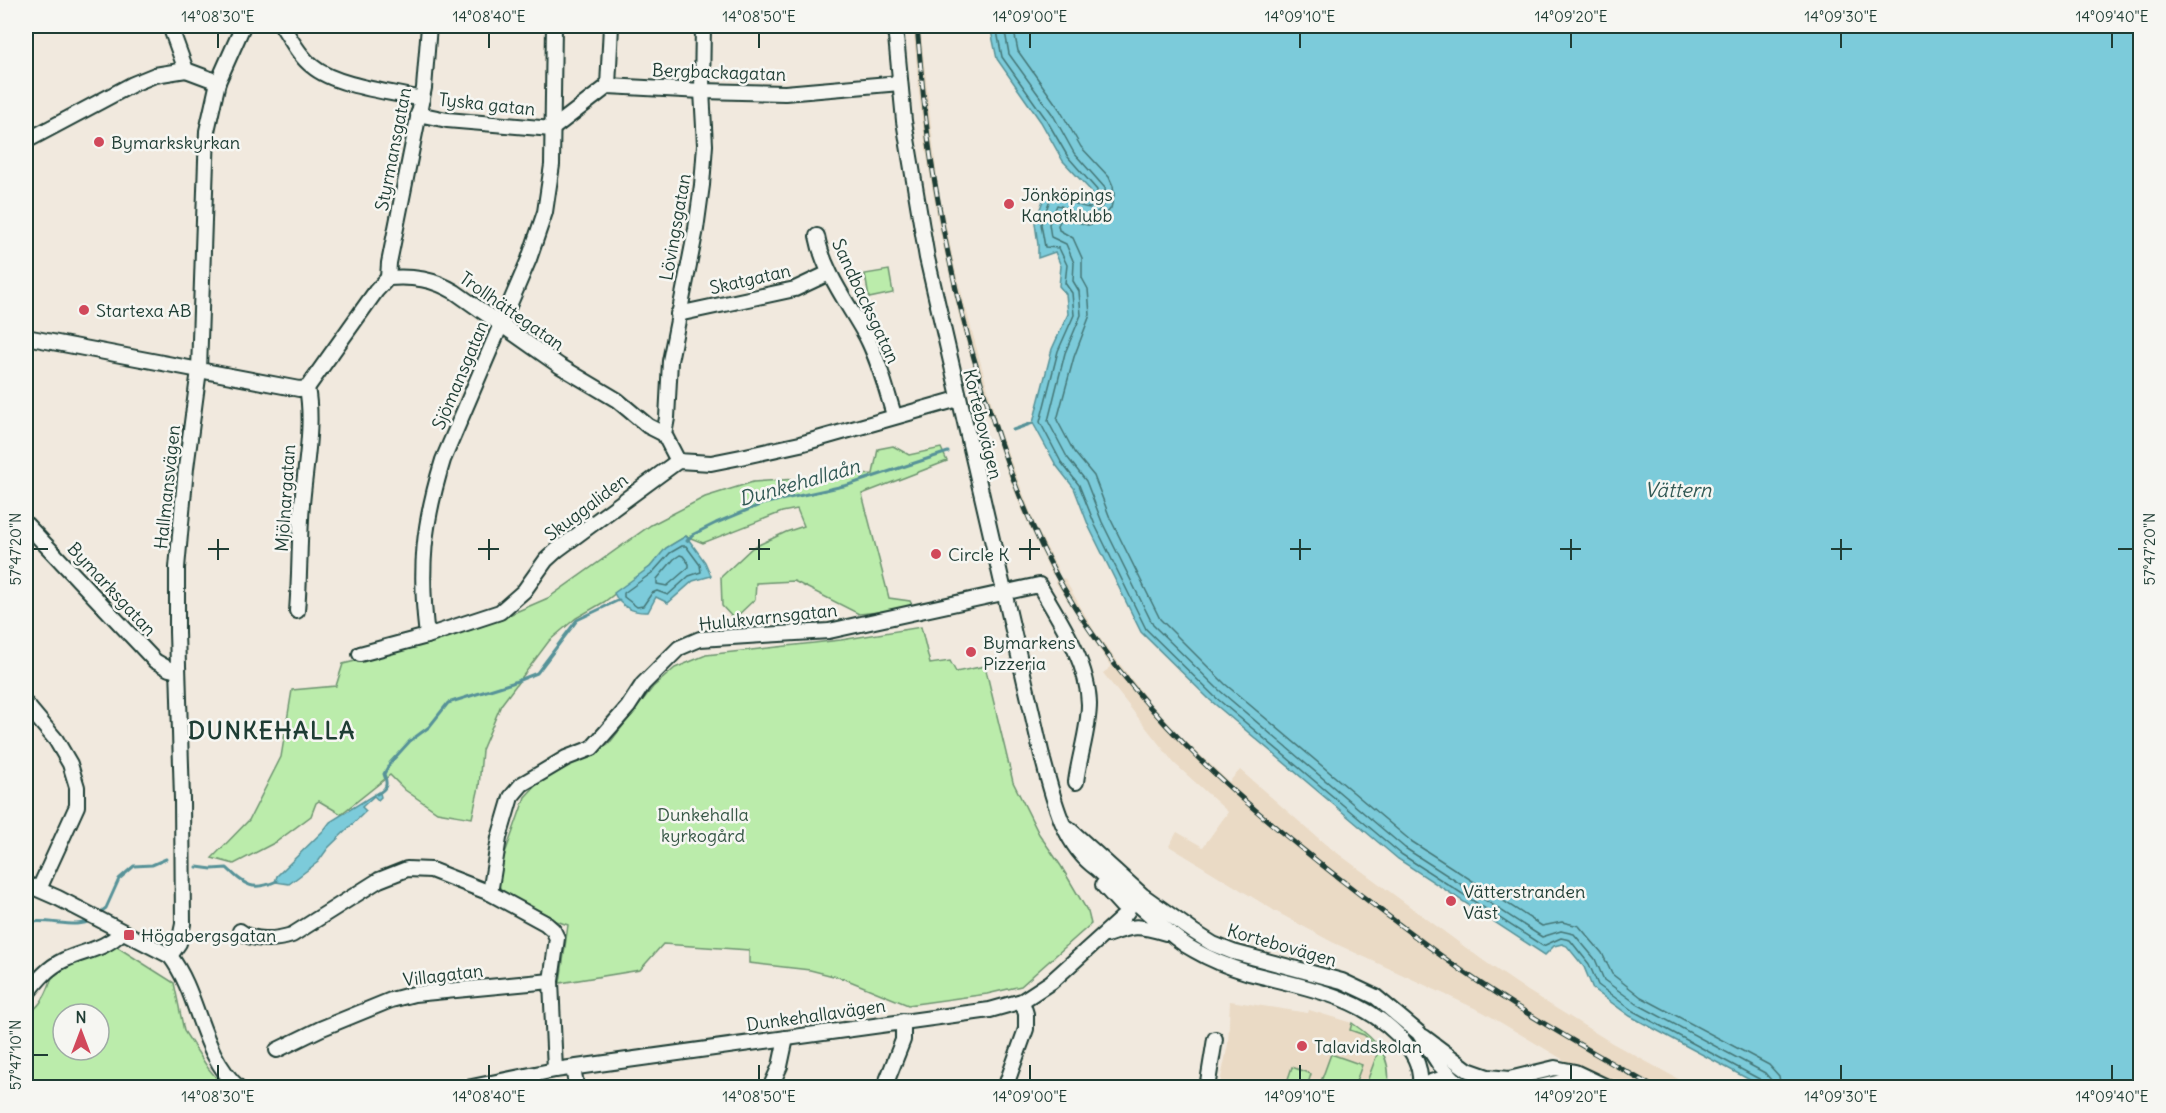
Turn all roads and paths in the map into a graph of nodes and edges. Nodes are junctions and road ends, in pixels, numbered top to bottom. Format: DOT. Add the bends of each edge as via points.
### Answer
graph roads {
  1 [pos="170,26"];
  2 [pos="243,26"];
  3 [pos="282,26"];
  4 [pos="429,26"];
  5 [pos="554,26"];
  6 [pos="611,26"];
  7 [pos="703,26"];
  8 [pos="895,26"];
  9 [pos="186,70"];
  10 [pos="218,82"];
  11 [pos="900,83"];
  12 [pos="608,86"];
  13 [pos="702,91"];
  14 [pos="422,99"];
  15 [pos="418,114"];
  16 [pos="552,129"];
  17 [pos="26,141"];
  18 [pos="817,236"];
  19 [pos="829,273"];
  20 [pos="388,278"];
  21 [pos="678,314"];
  22 [pos="501,325"];
  23 [pos="26,337"];
  24 [pos="198,370"];
  25 [pos="307,388"];
  26 [pos="958,399"];
  27 [pos="894,415"];
  28 [pos="664,434"];
  29 [pos="678,461"];
  30 [pos="26,524"];
  31 [pos="1005,594"];
  32 [pos="297,611"];
  33 [pos="427,636"];
  34 [pos="360,654"];
  35 [pos="178,671"];
  36 [pos="26,704"];
  37 [pos="1076,782"];
  38 [pos="1065,825"];
  39 [pos="32,886"];
  40 [pos="490,893"];
  41 [pos="1132,900"];
  42 [pos="240,931"];
  43 [pos="122,932"];
  44 [pos="1171,935"];
  45 [pos="1096,940"];
  46 [pos="170,956"];
  47 [pos="551,981"];
  48 [pos="26,995"];
  49 [pos="1022,1001"];
  50 [pos="903,1021"];
  51 [pos="1419,1033"];
  52 [pos="786,1038"];
  53 [pos="1215,1039"];
  54 [pos="278,1050"];
  55 [pos="573,1069"];
  56 [pos="555,1070"];
  57 [pos="1509,1079"];
  58 [pos="1525,1081"];
  59 [pos="1461,1084"];
  60 [pos="1604,1086"];
  61 [pos="239,1088"];
  62 [pos="467,1088"];
  63 [pos="577,1088"];
  64 [pos="770,1088"];
  65 [pos="884,1088"];
  66 [pos="1005,1088"];
  67 [pos="1207,1088"];
  68 [pos="1421,1088"];
  69 [pos="1497,1088"];
  70 [pos="1534,1088"];
  1 -- 9 [label="street"];
  2 -- 10 [label="street, Hallmansvägen"];
  3 -- 14 [label="street, Tyska gatan" via="304,59 324,74"];
  4 -- 14 [label="street, Styrmansgatan"];
  5 -- 16 [label="street, Sjömansgatan"];
  6 -- 12 [label="street"];
  7 -- 13 [label="street, Lövingsgatan"];
  8 -- 11 [label="street, Kortebovägen"];
  9 -- 10 [label="street"];
  9 -- 17 [label="street" via="155,75 133,84"];
  10 -- 24 [label="street, Hallmansvägen" via="207,130"];
  11 -- 13 [label="street, Bergbackagatan" via="786,93"];
  11 -- 26 [label="street, Kortebovägen" via="927,258"];
  12 -- 13 [label="street, Bergbackagatan"];
  12 -- 16 [label="street"];
  13 -- 21 [label="street, Lövingsgatan" via="702,185"];
  14 -- 15 [label="street, Styrmansgatan"];
  15 -- 16 [label="street, Tyska gatan"];
  15 -- 20 [label="street, Styrmansgatan"];
  16 -- 22 [label="street, Sjömansgatan" via="552,165 545,212"];
  18 -- 19 [label="street, Sandbacksgatan"];
  19 -- 21 [label="street, Skatgatan" via="795,289"];
  19 -- 27 [label="street, Sandbacksgatan" via="867,338"];
  20 -- 22 [label="street, Trollhättegatan" via="413,277 441,284"];
  20 -- 25 [label="street"];
  21 -- 28 [label="street, Lövingsgatan"];
  22 -- 28 [label="street, Trollhättegatan"];
  22 -- 33 [label="street, Sjömansgatan" via="443,460 433,494 423,546"];
  23 -- 24 [label="street"];
  24 -- 25 [label="street"];
  24 -- 35 [label="street, Hallmansvägen" via="177,575"];
  25 -- 32 [label="street, Mjölnargatan"];
  26 -- 27 [label="street"];
  26 -- 31 [label="street, Kortebovägen"];
  27 -- 29 [label="street" via="800,444 741,457 711,463"];
  28 -- 29 [label="street"];
  29 -- 33 [label="street, Skuggaliden" via="557,550 524,591 500,612"];
  30 -- 35 [label="street, Bymarksgatan" via="155,661"];
  31 -- 37 [label="street, Hulukvarnsgatan" via="1039,585 1076,654 1087,684 1089,706"];
  31 -- 38 [label="street, Kortebovägen" via="1046,769"];
  31 -- 40 [label="street, Hulukvarnsgatan" via="829,631 699,639 680,648 643,684 592,748 541,772 511,797"];
  33 -- 34 [label="street, Skuggaliden"];
  35 -- 46 [label="street, Hallmansvägen" via="183,924 179,943"];
  36 -- 39 [label="street" via="56,740 77,787 77,806"];
  38 -- 41 [label="street, Kortebovägen"];
  38 -- 41 [label="street, Kortebovägen" via="1084,860"];
  39 -- 43 [label="street"];
  40 -- 42 [label="street" via="431,870 407,869 379,880 292,935 259,938"];
  40 -- 47 [label="street" via="553,930 557,948"];
  41 -- 44 [label="street, Kortebovägen"];
  41 -- 45 [label="street, Dunkehallavägen" via="1127,912"];
  41 -- 51 [label="street, Kortebovägen" via="1233,952 1360,988 1388,1004"];
  43 -- 46 [label="street"];
  43 -- 48 [label="street" via="111,943 52,966"];
  44 -- 45 [label="street" via="1131,926"];
  44 -- 68 [label="street, Kortebovägen" via="1224,965 1329,993 1375,1015 1415,1057"];
  45 -- 49 [label="street, Dunkehallavägen" via="1052,981"];
  46 -- 61 [label="street" via="190,989 217,1059"];
  47 -- 54 [label="street, Villagatan" via="391,999"];
  47 -- 56 [label="street"];
  49 -- 50 [label="street, Dunkehallavägen" via="990,1010"];
  49 -- 66 [label="street" via="1026,1029"];
  50 -- 52 [label="street, Dunkehallavägen"];
  50 -- 65 [label="street" via="903,1040"];
  51 -- 57 [label="street" via="1468,1070"];
  51 -- 59 [label="street, Kortebovägen" via="1439,1064"];
  52 -- 55 [label="street, Dunkehallavägen"];
  52 -- 64 [label="street"];
  53 -- 67 [label="street"];
  55 -- 56 [label="street, Dunkehallavägen"];
  55 -- 63 [label="street"];
  56 -- 62 [label="street, Dunkehallavägen"];
  57 -- 58 [label="street"];
  57 -- 69 [label="street"];
  58 -- 60 [label="street" via="1545,1069 1564,1069"];
  59 -- 68 [label="street" via="1436,1080"];
  60 -- 70 [label="street" via="1560,1082"];
}
